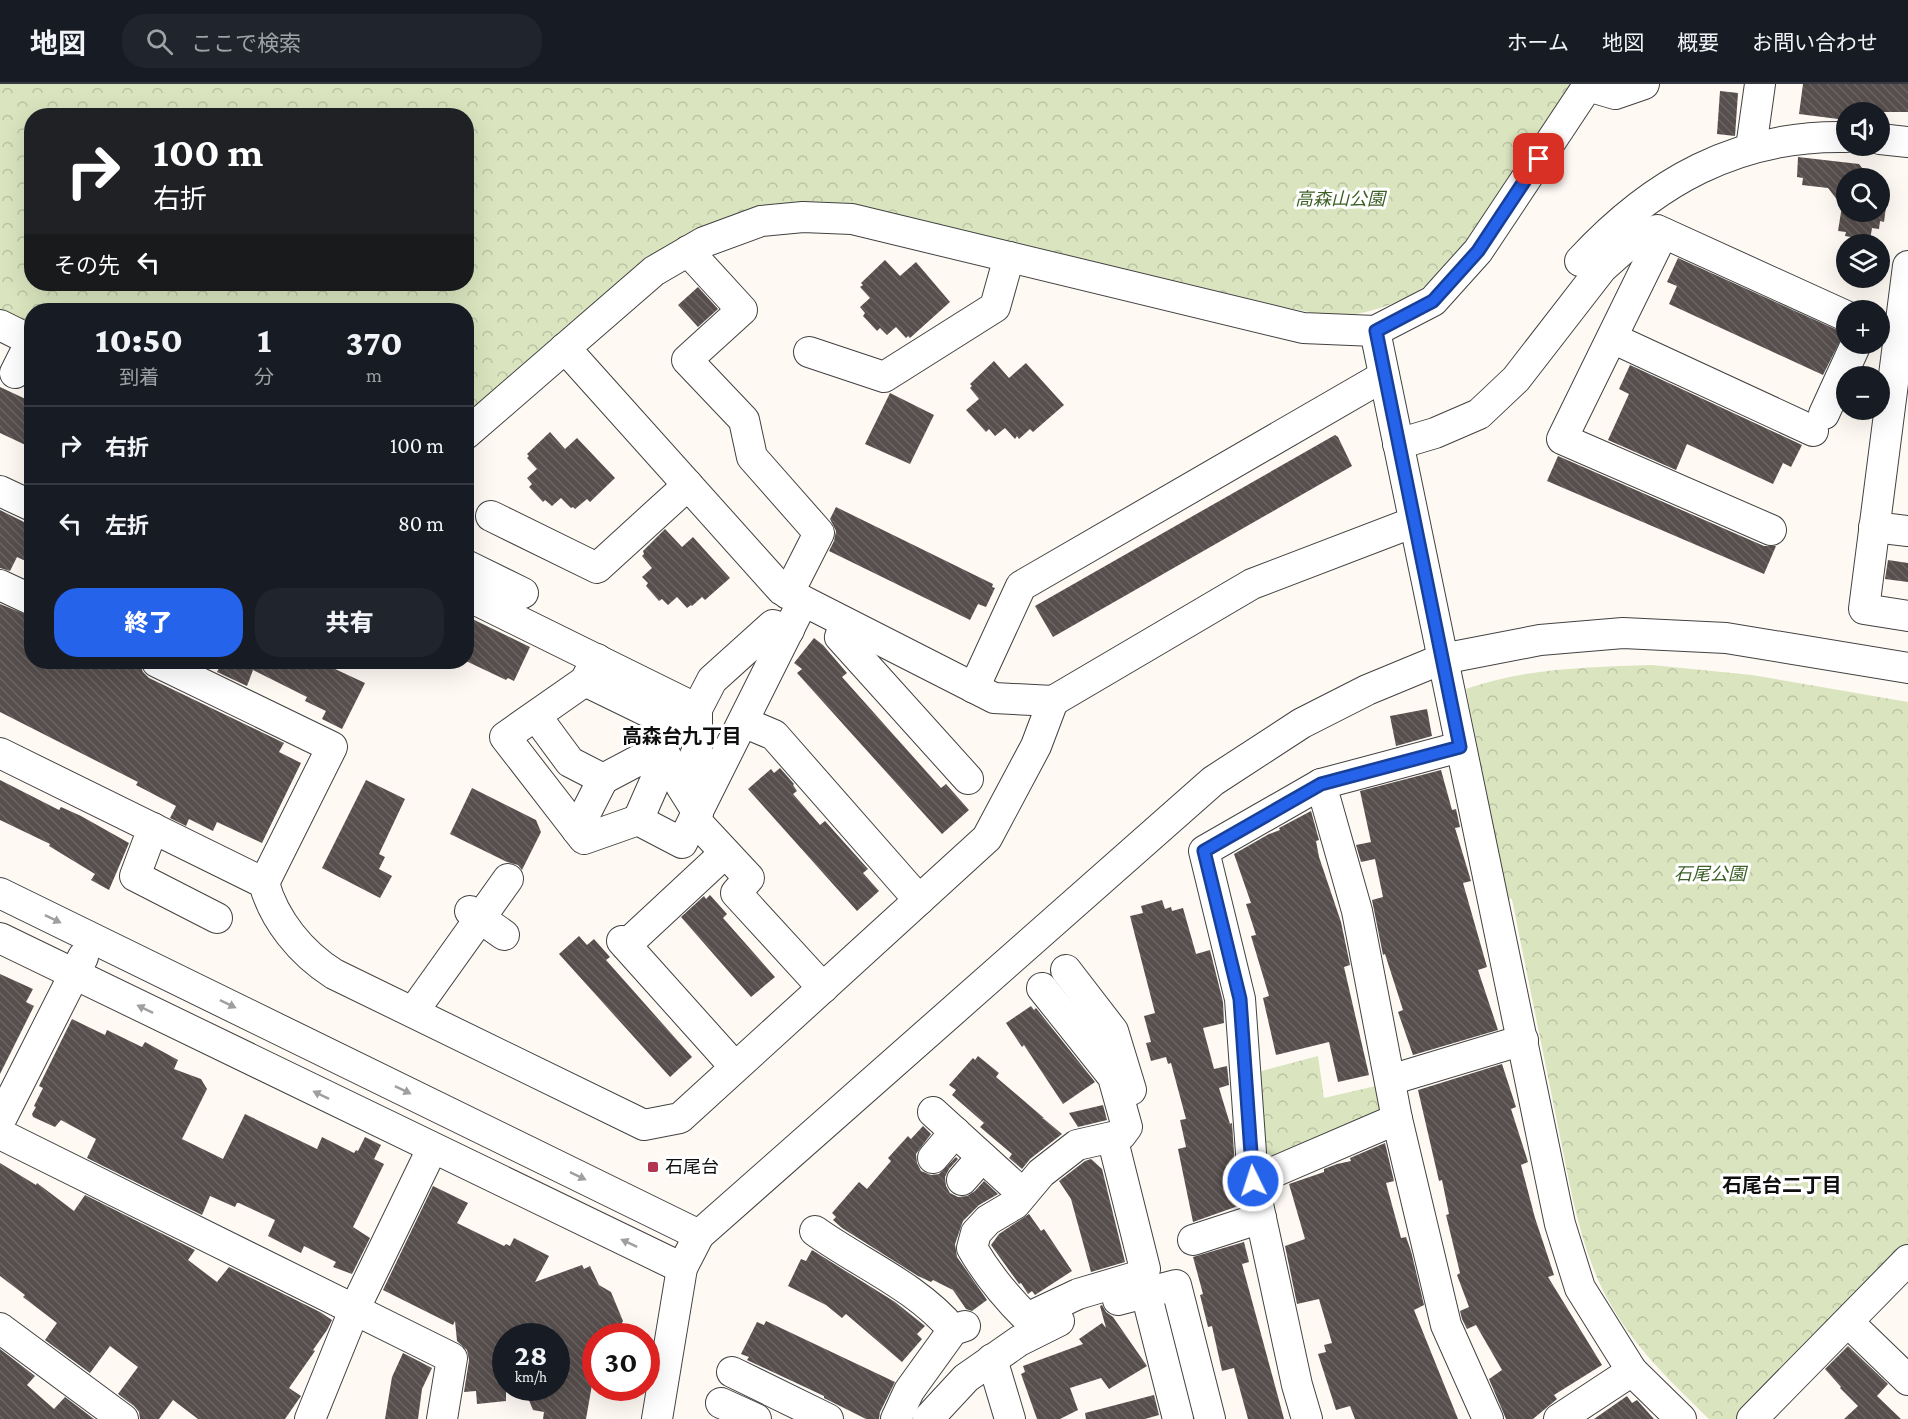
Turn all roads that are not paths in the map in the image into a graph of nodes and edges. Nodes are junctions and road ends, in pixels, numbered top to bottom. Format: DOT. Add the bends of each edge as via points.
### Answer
graph roads {
  1 [pos="1644,84"];
  2 [pos="1760,84"];
  3 [pos="1588,85"];
  4 [pos="1836,137"];
  5 [pos="1890,140"];
  6 [pos="1908,142"];
  7 [pos="1751,148"];
  8 [pos="1663,233"];
  9 [pos="688,251"];
  10 [pos="1009,256"];
  11 [pos="1580,261"];
  12 [pos="1908,266"];
  13 [pos="1836,311"];
  14 [pos="0,325"];
  15 [pos="1376,331"];
  16 [pos="24,337"];
  17 [pos="1612,338"];
  18 [pos="565,348"];
  19 [pos="809,352"];
  20 [pos="1851,354"];
  21 [pos="24,356"];
  22 [pos="16,373"];
  23 [pos="1384,376"];
  24 [pos="1901,379"];
  25 [pos="474,427"];
  26 [pos="1398,444"];
  27 [pos="688,485"];
  28 [pos="0,491"];
  29 [pos="24,502"];
  30 [pos="491,516"];
  31 [pos="1414,522"];
  32 [pos="1874,527"];
  33 [pos="1771,530"];
  34 [pos="1908,531"];
  35 [pos="474,569"];
  36 [pos="0,585"];
  37 [pos="523,592"];
  38 [pos="24,596"];
  39 [pos="795,597"];
  40 [pos="474,600"];
  41 [pos="1908,616"];
  42 [pos="845,623"];
  43 [pos="789,630"];
  44 [pos="1442,659"];
  45 [pos="1908,668"];
  46 [pos="171,669"];
  47 [pos="591,670"];
  48 [pos="974,688"];
  49 [pos="1053,701"];
  50 [pos="536,716"];
  51 [pos="698,722"];
  52 [pos="743,722"];
  53 [pos="1460,747"];
  54 [pos="0,753"];
  55 [pos="603,779"];
  56 [pos="968,779"];
  57 [pos="1321,784"];
  58 [pos="696,816"];
  59 [pos="638,820"];
  60 [pos="153,828"];
  61 [pos="577,830"];
  62 [pos="725,853"];
  63 [pos="508,879"];
  64 [pos="264,883"];
  65 [pos="0,893"];
  66 [pos="919,900"];
  67 [pos="217,918"];
  68 [pos="0,938"];
  69 [pos="92,938"];
  70 [pos="1066,970"];
  71 [pos="74,975"];
  72 [pos="823,988"];
  73 [pos="1042,988"];
  74 [pos="413,1012"];
  75 [pos="1523,1040"];
  76 [pos="735,1067"];
  77 [pos="1390,1080"];
  78 [pos="929,1112"];
  79 [pos="1397,1119"];
  80 [pos="0,1121"];
  81 [pos="962,1130"];
  82 [pos="0,1134"];
  83 [pos="1112,1137"];
  84 [pos="432,1149"];
  85 [pos="982,1157"];
  86 [pos="933,1158"];
  87 [pos="962,1180"];
  88 [pos="1253,1181"];
  89 [pos="1023,1194"];
  90 [pos="1261,1218"];
  91 [pos="815,1231"];
  92 [pos="699,1235"];
  93 [pos="1193,1240"];
  94 [pos="1908,1260"];
  95 [pos="682,1268"];
  96 [pos="1154,1291"];
  97 [pos="1005,1296"];
  98 [pos="355,1308"];
  99 [pos="1132,1319"];
  100 [pos="1848,1322"];
  101 [pos="0,1328"];
  102 [pos="959,1328"];
  103 [pos="1162,1358"];
  104 [pos="991,1361"];
  105 [pos="1632,1371"];
  106 [pos="732,1372"];
  107 [pos="1908,1380"];
  108 [pos="721,1402"];
  109 [pos="123,1419"];
  110 [pos="310,1419"];
  111 [pos="442,1419"];
  112 [pos="657,1419"];
  113 [pos="756,1419"];
  114 [pos="828,1419"];
  115 [pos="896,1419"];
  116 [pos="928,1419"];
  117 [pos="1010,1419"];
  118 [pos="1178,1419"];
  119 [pos="1210,1419"];
  120 [pos="1307,1419"];
  121 [pos="1488,1419"];
  122 [pos="1559,1419"];
  123 [pos="1681,1419"];
  124 [pos="1752,1419"];
  1 -- 3 [label="street" via="1615,94"];
  2 -- 7 [label="street"];
  3 -- 15 [label="street" via="1478,251 1433,301"];
  4 -- 7 [label="street" via="1805,138"];
  5 -- 6 [label="street"];
  7 -- 11 [label="street" via="1699,168 1641,204"];
  8 -- 13 [label="street"];
  8 -- 17 [label="street"];
  8 -- 26 [label="street" via="1657,230 1638,236 1602,268 1516,379 1479,414"];
  9 -- 10 [label="street" via="762,221 803,217 852,219"];
  9 -- 18 [label="street" via="654,271"];
  9 -- 39 [label="street" via="742,310 687,360 744,420 752,458 819,534"];
  10 -- 15 [label="street" via="1303,328"];
  10 -- 19 [label="street" via="995,307 884,377"];
  12 -- 24 [label="street"];
  14 -- 16 [label="street"];
  15 -- 23 [label="street"];
  17 -- 20 [label="street" via="1818,422"];
  17 -- 33 [label="street" via="1562,440"];
  18 -- 25 [label="street"];
  18 -- 27 [label="street"];
  21 -- 22 [label="street"];
  23 -- 26 [label="street"];
  23 -- 48 [label="street" via="1021,586"];
  24 -- 32 [label="street"];
  26 -- 31 [label="street"];
  27 -- 30 [label="street" via="597,568"];
  27 -- 39 [label="street" via="782,591"];
  28 -- 29 [label="street"];
  31 -- 44 [label="street"];
  31 -- 49 [label="street" via="1252,584"];
  32 -- 34 [label="street"];
  32 -- 41 [label="street" via="1863,609"];
  35 -- 37 [label="street"];
  36 -- 38 [label="street"];
  39 -- 42 [label="street"];
  39 -- 43 [label="street"];
  40 -- 47 [label="street"];
  42 -- 48 [label="street"];
  42 -- 56 [label="street" via="840,637"];
  43 -- 51 [label="street" via="773,625 712,680"];
  43 -- 52 [label="street"];
  44 -- 45 [label="street" via="1540,640 1623,633 1726,638"];
  44 -- 53 [label="street"];
  44 -- 92 [label="street" via="1366,690 1302,723 1213,781"];
  46 -- 64 [label="street" via="332,747"];
  47 -- 50 [label="street"];
  47 -- 51 [label="street"];
  48 -- 49 [label="street" via="994,698"];
  49 -- 66 [label="street" via="1036,746 987,838"];
  50 -- 55 [label="street" via="570,762"];
  50 -- 61 [label="street" via="505,737"];
  51 -- 58 [label="street" via="697,751 681,786"];
  52 -- 58 [label="street"];
  52 -- 66 [label="street" via="774,735"];
  53 -- 57 [label="street"];
  53 -- 75 [label="street"];
  54 -- 60 [label="street"];
  55 -- 59 [label="street" via="656,751 666,756"];
  55 -- 61 [label="street"];
  57 -- 77 [label="street" via="1357,911"];
  57 -- 88 [label="street" via="1204,851 1240,999"];
  58 -- 59 [label="street" via="682,843"];
  58 -- 62 [label="street"];
  59 -- 61 [label="street" via="584,839"];
  60 -- 64 [label="street"];
  60 -- 67 [label="street" via="135,876"];
  62 -- 72 [label="street" via="749,878 736,893"];
  62 -- 76 [label="street" via="624,943"];
  63 -- 74 [label="street" via="484,922"];
  64 -- 74 [label="street" via="280,920 316,962"];
  65 -- 69 [label="street, one-way"];
  66 -- 72 [label="street"];
  68 -- 71 [label="street"];
  69 -- 71 [label="street"];
  69 -- 92 [label="street, one-way"];
  70 -- 96 [label="street" via="1113,1031 1142,1124 1128,1154"];
  71 -- 80 [label="street"];
  84 -- 71 [label="street, one-way"];
  72 -- 76 [label="street"];
  73 -- 83 [label="street" via="1113,1077 1127,1126 1121,1135"];
  74 -- 76 [label="street" via="644,1125 680,1118"];
  75 -- 77 [label="street"];
  75 -- 105 [label="street" via="1560,1224 1580,1288"];
  77 -- 79 [label="street"];
  78 -- 81 [label="street"];
  79 -- 88 [label="street"];
  79 -- 121 [label="street" via="1446,1325"];
  81 -- 85 [label="street"];
  81 -- 86 [label="street"];
  82 -- 98 [label="street"];
  83 -- 89 [label="street" via="1077,1145 1041,1173"];
  83 -- 97 [label="street" via="1145,1269 1142,1275 1077,1294 1027,1318"];
  95 -- 84 [label="street, one-way"];
  84 -- 98 [label="street"];
  85 -- 87 [label="street"];
  85 -- 89 [label="street"];
  88 -- 90 [label="street"];
  89 -- 97 [label="street" via="1015,1204 988,1220 976,1233 972,1248"];
  90 -- 93 [label="street"];
  90 -- 120 [label="street"];
  91 -- 102 [label="street" via="889,1276"];
  92 -- 95 [label="street"];
  94 -- 100 [label="street"];
  95 -- 112 [label="street"];
  96 -- 103 [label="street"];
  96 -- 104 [label="street" via="1082,1308 1019,1341"];
  96 -- 119 [label="street" via="1176,1285"];
  97 -- 102 [label="street"];
  98 -- 110 [label="street"];
  98 -- 111 [label="street" via="452,1358"];
  99 -- 103 [label="street"];
  100 -- 107 [label="street"];
  100 -- 124 [label="street"];
  101 -- 109 [label="street"];
  102 -- 104 [label="street"];
  102 -- 115 [label="street" via="909,1391"];
  103 -- 118 [label="street"];
  104 -- 116 [label="street" via="966,1378"];
  104 -- 117 [label="street"];
  105 -- 122 [label="street"];
  105 -- 123 [label="street"];
  106 -- 114 [label="street"];
  108 -- 113 [label="street"];
}
